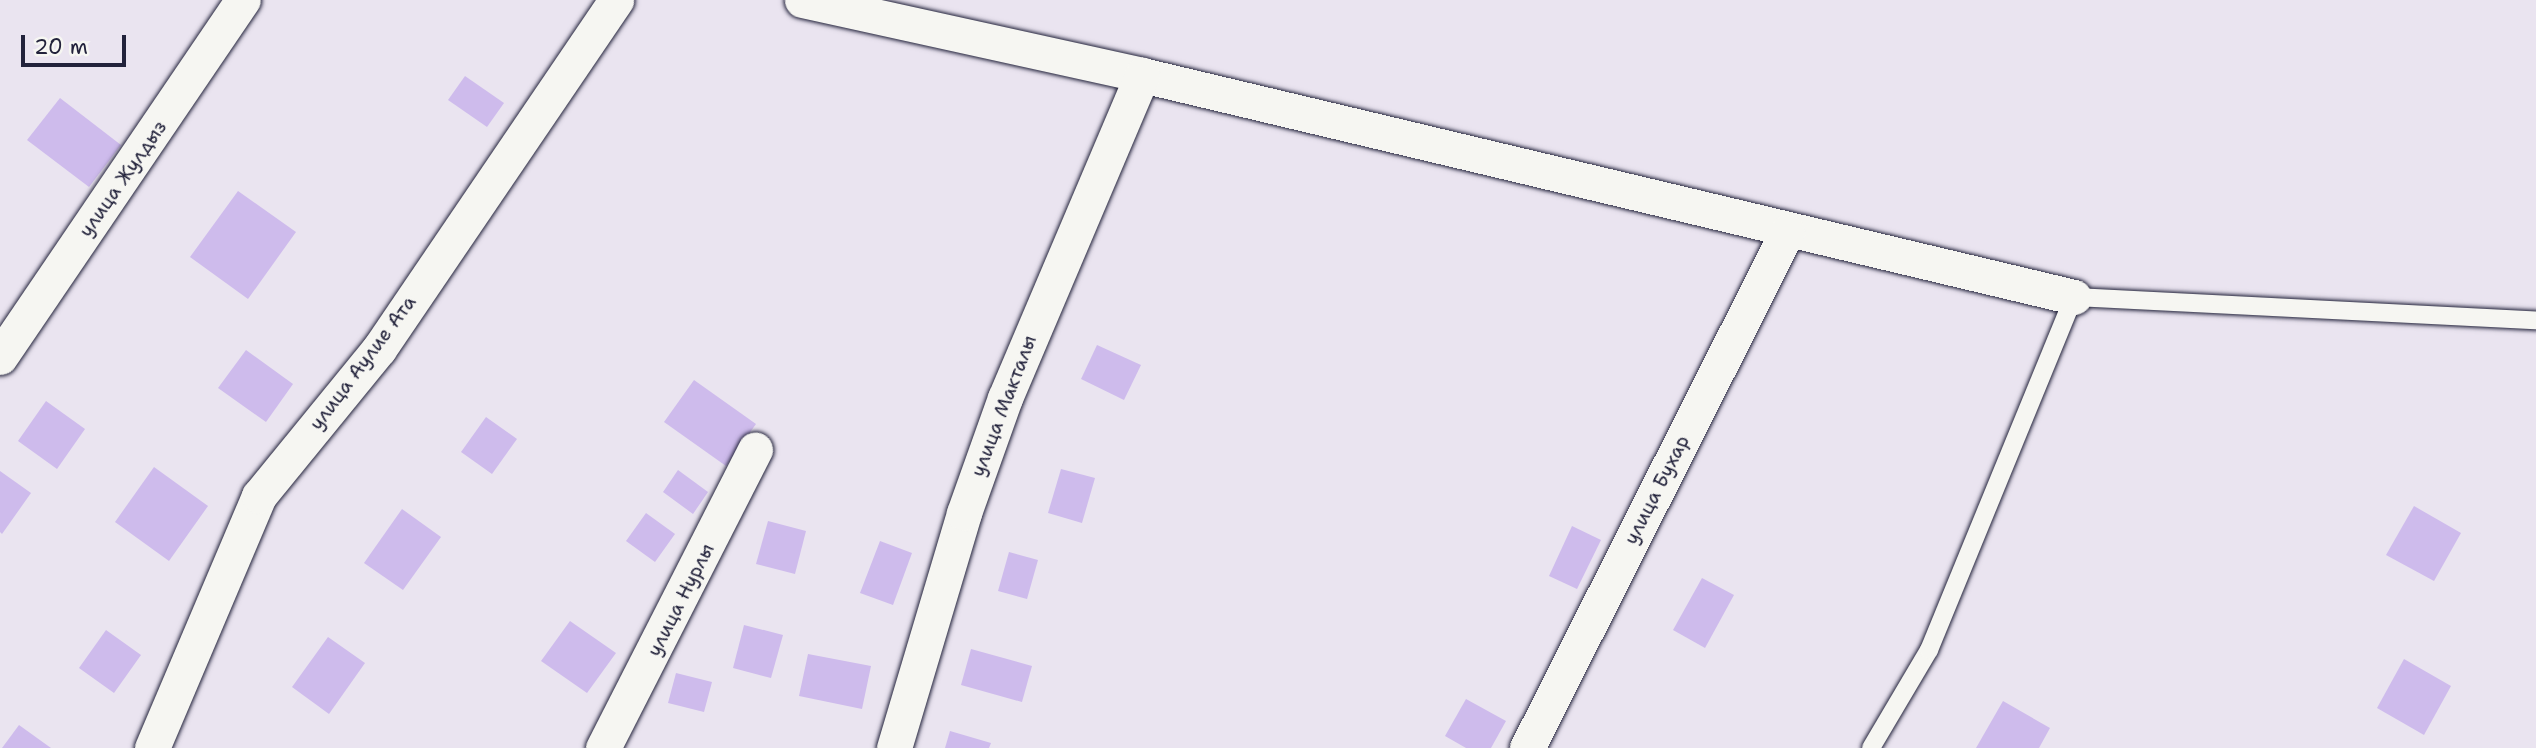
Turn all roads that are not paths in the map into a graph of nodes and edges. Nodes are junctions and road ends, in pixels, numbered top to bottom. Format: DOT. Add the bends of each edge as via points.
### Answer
graph roads {
  1 [pos="243,0"];
  2 [pos="616,0"];
  3 [pos="802,0"];
  4 [pos="1142,75"];
  5 [pos="1787,232"];
  6 [pos="2074,298"];
  7 [pos="2536,320"];
  8 [pos="0,357"];
  9 [pos="755,450"];
  10 [pos="152,748"];
  11 [pos="603,748"];
  12 [pos="894,748"];
  13 [pos="1527,748"];
  14 [pos="1871,748"];
  1 -- 8 [label="street, улица Жулдыз"];
  2 -- 10 [label="street, улица Аулие Ата" via="379,349 259,496"];
  3 -- 4 [label="street"];
  4 -- 5 [label="street"];
  4 -- 12 [label="street, улица Макталы" via="1004,397"];
  5 -- 6 [label="street"];
  5 -- 13 [label="street, улица Бухар"];
  6 -- 7 [label="lane"];
  6 -- 14 [label="lane" via="1929,650"];
  9 -- 11 [label="street, улица Нурлы"];
}
